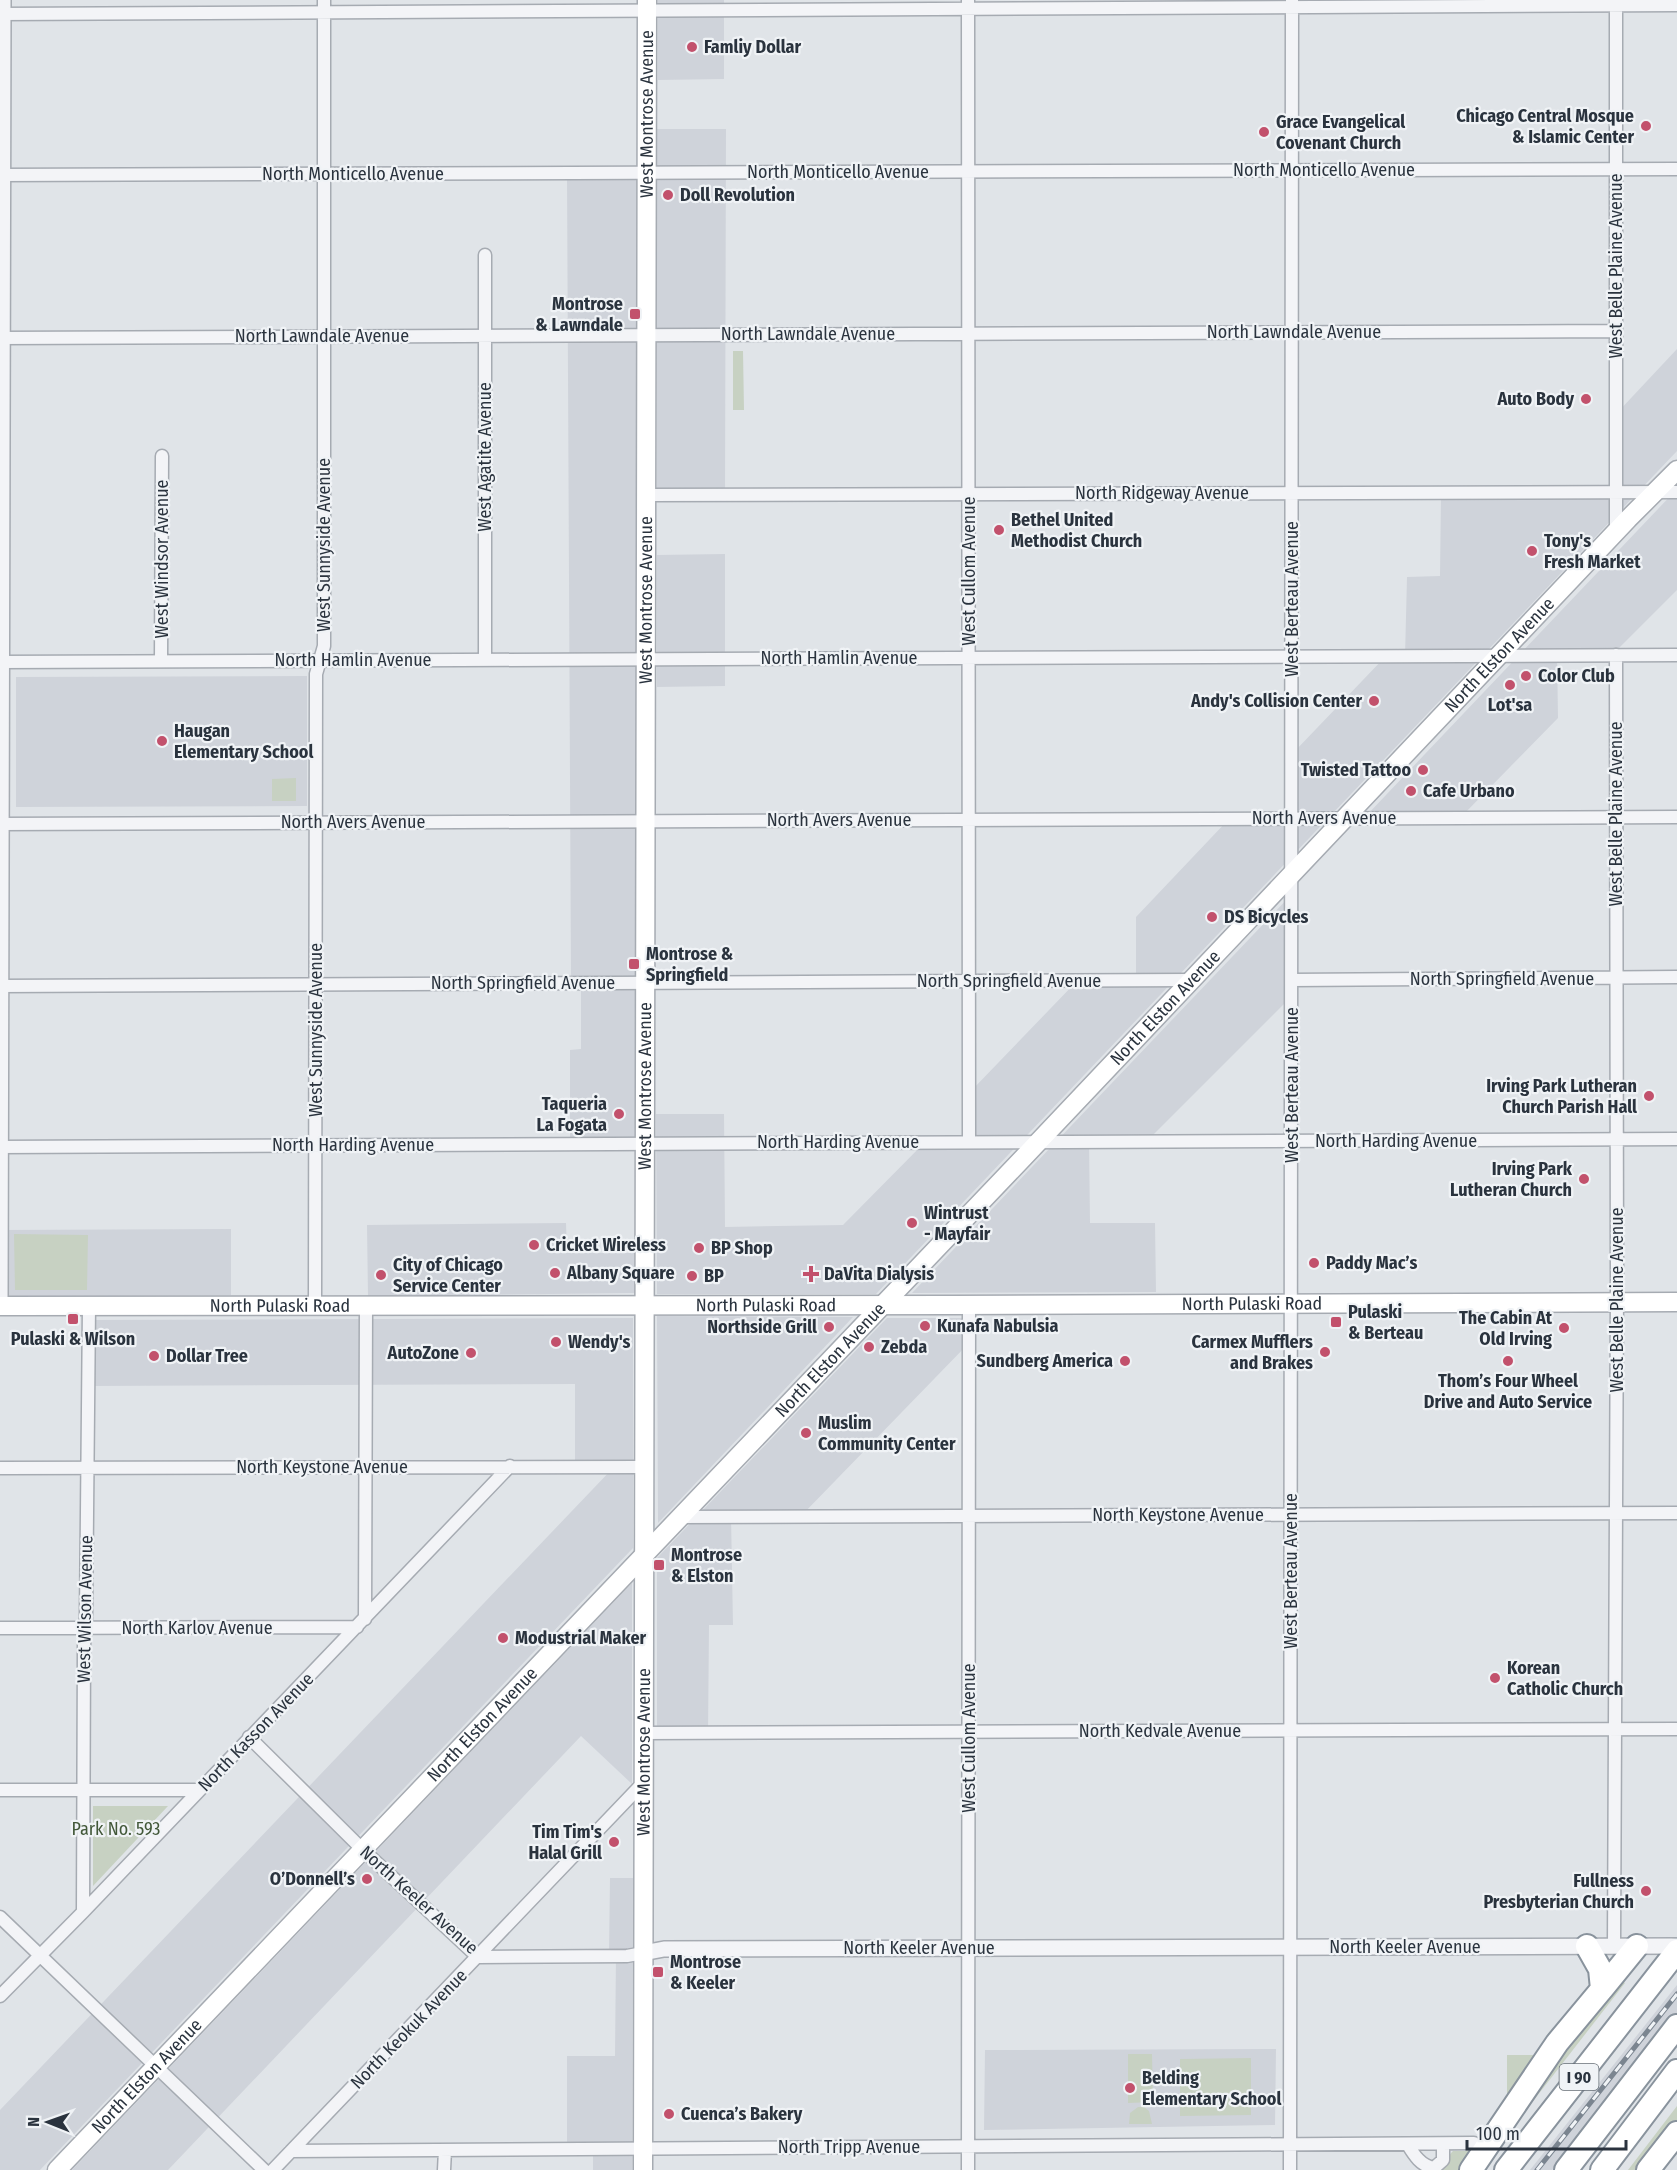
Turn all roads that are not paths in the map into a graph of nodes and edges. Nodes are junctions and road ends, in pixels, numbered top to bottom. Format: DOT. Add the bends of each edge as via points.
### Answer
graph roads {
  1 [pos="1616,3"];
  2 [pos="1292,4"];
  3 [pos="968,5"];
  4 [pos="1677,5"];
  5 [pos="324,6"];
  6 [pos="647,6"];
  7 [pos="2,10"];
  8 [pos="1616,169"];
  9 [pos="1677,169"];
  10 [pos="1292,170"];
  11 [pos="969,171"];
  12 [pos="647,172"];
  13 [pos="324,174"];
  14 [pos="1,176"];
  15 [pos="485,255"];
  16 [pos="1616,331"];
  17 [pos="1292,332"];
  18 [pos="969,333"];
  19 [pos="646,335"];
  20 [pos="324,336"];
  21 [pos="485,336"];
  22 [pos="1,338"];
  23 [pos="162,456"];
  24 [pos="1677,470"];
  25 [pos="1616,492"];
  26 [pos="1655,492"];
  27 [pos="1677,492"];
  28 [pos="1292,493"];
  29 [pos="969,494"];
  30 [pos="646,495"];
  31 [pos="1616,532"];
  32 [pos="1616,655"];
  33 [pos="1677,655"];
  34 [pos="1292,656"];
  35 [pos="1498,656"];
  36 [pos="969,658"];
  37 [pos="646,659"];
  38 [pos="320,660"];
  39 [pos="485,660"];
  40 [pos="161,661"];
  41 [pos="1,662"];
  42 [pos="1345,817"];
  43 [pos="1616,817"];
  44 [pos="1677,817"];
  45 [pos="1292,818"];
  46 [pos="646,820"];
  47 [pos="969,820"];
  48 [pos="316,822"];
  49 [pos="1,824"];
  50 [pos="1292,874"];
  51 [pos="1677,977"];
  52 [pos="1617,978"];
  53 [pos="1189,980"];
  54 [pos="969,981"];
  55 [pos="1292,981"];
  56 [pos="646,982"];
  57 [pos="316,984"];
  58 [pos="0,986"];
  59 [pos="1677,1139"];
  60 [pos="1617,1140"];
  61 [pos="969,1142"];
  62 [pos="1037,1142"];
  63 [pos="1292,1142"];
  64 [pos="646,1143"];
  65 [pos="315,1145"];
  66 [pos="0,1147"];
  67 [pos="1617,1302"];
  68 [pos="1677,1302"];
  69 [pos="1292,1304"];
  70 [pos="315,1305"];
  71 [pos="366,1305"];
  72 [pos="645,1305"];
  73 [pos="882,1305"];
  74 [pos="969,1305"];
  75 [pos="0,1306"];
  76 [pos="89,1306"];
  77 [pos="510,1466"];
  78 [pos="365,1467"];
  79 [pos="645,1467"];
  80 [pos="0,1468"];
  81 [pos="88,1468"];
  82 [pos="1616,1513"];
  83 [pos="1677,1513"];
  84 [pos="1291,1515"];
  85 [pos="969,1516"];
  86 [pos="679,1517"];
  87 [pos="644,1552"];
  88 [pos="361,1623"];
  89 [pos="0,1628"];
  90 [pos="86,1628"];
  91 [pos="1677,1729"];
  92 [pos="1615,1730"];
  93 [pos="1291,1731"];
  94 [pos="644,1732"];
  95 [pos="969,1732"];
  96 [pos="249,1737"];
  97 [pos="644,1782"];
  98 [pos="0,1790"];
  99 [pos="83,1790"];
  100 [pos="199,1790"];
  101 [pos="362,1849"];
  102 [pos="83,1912"];
  103 [pos="0,1917"];
  104 [pos="1587,1946"];
  105 [pos="1614,1946"];
  106 [pos="1637,1946"];
  107 [pos="1677,1946"];
  108 [pos="1291,1947"];
  109 [pos="968,1948"];
  110 [pos="1677,1951"];
  111 [pos="644,1953"];
  112 [pos="40,1955"];
  113 [pos="478,1957"];
  114 [pos="1602,1989"];
  115 [pos="0,1996"];
  116 [pos="1677,2026"];
  117 [pos="156,2066"];
  118 [pos="1677,2071"];
  119 [pos="1677,2133"];
  120 [pos="1474,2143"];
  121 [pos="1443,2144"];
  122 [pos="1290,2145"];
  123 [pos="1408,2145"];
  124 [pos="968,2146"];
  125 [pos="643,2149"];
  126 [pos="445,2150"];
  127 [pos="291,2151"];
  128 [pos="57,2170"];
  129 [pos="264,2170"];
  130 [pos="273,2170"];
  131 [pos="444,2170"];
  132 [pos="643,2170"];
  133 [pos="968,2170"];
  134 [pos="1290,2170"];
  135 [pos="1472,2170"];
  136 [pos="1506,2170"];
  137 [pos="1566,2170"];
  138 [pos="1602,2170"];
  139 [pos="1648,2170"];
  1 -- 2 [label="street"];
  1 -- 4 [label="street"];
  1 -- 8 [label="street, West Belle Plaine Avenue"];
  2 -- 3 [label="street"];
  2 -- 10 [label="street, West Berteau Avenue"];
  3 -- 6 [label="street" via="725,11"];
  3 -- 11 [label="street, West Cullom Avenue"];
  5 -- 6 [label="street"];
  5 -- 7 [label="street"];
  5 -- 13 [label="street, West Sunnyside Avenue"];
  6 -- 12 [label="main road, West Montrose Avenue"];
  7 -- 14 [label="street"];
  8 -- 9 [label="street, North Monticello Avenue"];
  8 -- 10 [label="street, North Monticello Avenue"];
  8 -- 16 [label="street, West Belle Plaine Avenue"];
  10 -- 11 [label="street, North Monticello Avenue"];
  10 -- 17 [label="street, West Berteau Avenue"];
  11 -- 12 [label="street, North Monticello Avenue"];
  11 -- 18 [label="street, West Cullom Avenue"];
  12 -- 13 [label="street, North Monticello Avenue"];
  12 -- 19 [label="main road, West Montrose Avenue"];
  13 -- 14 [label="street, North Monticello Avenue"];
  13 -- 20 [label="street, West Sunnyside Avenue"];
  14 -- 22 [label="street"];
  15 -- 21 [label="street, West Agatite Avenue"];
  16 -- 17 [label="street, North Lawndale Avenue"];
  16 -- 25 [label="street, West Belle Plaine Avenue"];
  17 -- 18 [label="street, North Lawndale Avenue"];
  17 -- 28 [label="street, West Berteau Avenue"];
  18 -- 19 [label="street, North Lawndale Avenue"];
  18 -- 29 [label="street, West Cullom Avenue"];
  19 -- 21 [label="street, North Lawndale Avenue"];
  19 -- 30 [label="main road, West Montrose Avenue"];
  20 -- 21 [label="street, North Lawndale Avenue"];
  20 -- 22 [label="street, North Lawndale Avenue"];
  20 -- 38 [label="street, West Sunnyside Avenue" via="324,646"];
  21 -- 39 [label="street, West Agatite Avenue"];
  22 -- 41 [label="street"];
  23 -- 40 [label="street, West Windsor Avenue"];
  24 -- 26 [label="main road, North Elston Avenue"];
  25 -- 26 [label="street, North Ridgeway Avenue"];
  25 -- 28 [label="street, North Ridgeway Avenue"];
  25 -- 31 [label="street, West Belle Plaine Avenue"];
  26 -- 27 [label="street, North Ridgeway Avenue"];
  26 -- 31 [label="main road, North Elston Avenue"];
  28 -- 29 [label="street, North Ridgeway Avenue"];
  28 -- 34 [label="street, West Berteau Avenue"];
  29 -- 30 [label="street, North Ridgeway Avenue"];
  29 -- 36 [label="street, West Cullom Avenue"];
  30 -- 37 [label="main road, West Montrose Avenue"];
  31 -- 35 [label="main road, North Elston Avenue"];
  32 -- 33 [label="street, North Hamlin Avenue"];
  32 -- 35 [label="street, North Hamlin Avenue"];
  32 -- 43 [label="street, West Belle Plaine Avenue"];
  34 -- 35 [label="street, North Hamlin Avenue"];
  34 -- 36 [label="street, North Hamlin Avenue"];
  34 -- 45 [label="street, West Berteau Avenue"];
  35 -- 42 [label="main road, North Elston Avenue"];
  36 -- 37 [label="street, North Hamlin Avenue"];
  36 -- 47 [label="street, West Cullom Avenue"];
  37 -- 39 [label="street, North Hamlin Avenue"];
  37 -- 46 [label="main road, West Montrose Avenue"];
  38 -- 39 [label="street, North Hamlin Avenue"];
  38 -- 40 [label="street, North Hamlin Avenue"];
  38 -- 48 [label="street, West Sunnyside Avenue" via="316,674"];
  40 -- 41 [label="street, North Hamlin Avenue"];
  41 -- 49 [label="street"];
  42 -- 43 [label="street, North Avers Avenue"];
  42 -- 45 [label="street, North Avers Avenue"];
  42 -- 50 [label="main road, North Elston Avenue"];
  43 -- 44 [label="street, North Avers Avenue"];
  43 -- 52 [label="street, West Belle Plaine Avenue"];
  45 -- 47 [label="street, North Avers Avenue"];
  45 -- 50 [label="street, West Berteau Avenue"];
  46 -- 47 [label="street, North Avers Avenue"];
  46 -- 48 [label="street, North Avers Avenue"];
  46 -- 56 [label="main road, West Montrose Avenue"];
  47 -- 54 [label="street, West Cullom Avenue"];
  48 -- 49 [label="street, North Avers Avenue"];
  48 -- 57 [label="street, West Sunnyside Avenue"];
  49 -- 58 [label="street"];
  50 -- 53 [label="main road, North Elston Avenue"];
  50 -- 55 [label="street, West Berteau Avenue"];
  51 -- 52 [label="street, North Springfield Avenue"];
  52 -- 55 [label="street, North Springfield Avenue"];
  52 -- 60 [label="street, West Belle Plaine Avenue"];
  53 -- 54 [label="street, North Springfield Avenue"];
  53 -- 62 [label="main road, North Elston Avenue"];
  54 -- 56 [label="street, North Springfield Avenue"];
  54 -- 61 [label="street, West Cullom Avenue"];
  55 -- 63 [label="street, West Berteau Avenue"];
  56 -- 57 [label="street, North Springfield Avenue"];
  56 -- 64 [label="main road, West Montrose Avenue"];
  57 -- 58 [label="street, North Springfield Avenue"];
  57 -- 65 [label="street, West Sunnyside Avenue"];
  58 -- 66 [label="street"];
  59 -- 60 [label="street, North Harding Avenue"];
  60 -- 63 [label="street, North Harding Avenue"];
  60 -- 67 [label="street, West Belle Plaine Avenue"];
  61 -- 62 [label="street, North Harding Avenue"];
  61 -- 64 [label="street, North Harding Avenue"];
  62 -- 63 [label="street, North Harding Avenue"];
  62 -- 73 [label="main road, North Elston Avenue"];
  63 -- 69 [label="street, West Berteau Avenue"];
  64 -- 65 [label="street, North Harding Avenue"];
  64 -- 72 [label="main road, West Montrose Avenue"];
  65 -- 66 [label="street, North Harding Avenue"];
  65 -- 70 [label="street, West Sunnyside Avenue"];
  66 -- 75 [label="street"];
  67 -- 68 [label="main road, North Pulaski Road"];
  67 -- 69 [label="main road, North Pulaski Road"];
  67 -- 82 [label="street, West Belle Plaine Avenue"];
  69 -- 74 [label="main road, North Pulaski Road"];
  69 -- 84 [label="street, West Berteau Avenue"];
  70 -- 71 [label="main road, North Pulaski Road"];
  70 -- 76 [label="main road, North Pulaski Road"];
  71 -- 72 [label="main road, North Pulaski Road"];
  71 -- 78 [label="street"];
  72 -- 73 [label="main road, North Pulaski Road"];
  72 -- 79 [label="main road, West Montrose Avenue"];
  73 -- 74 [label="main road, North Pulaski Road"];
  73 -- 86 [label="main road, North Elston Avenue"];
  74 -- 85 [label="street, West Cullom Avenue"];
  75 -- 76 [label="main road, North Pulaski Road"];
  76 -- 81 [label="street, West Wilson Avenue"];
  77 -- 78 [label="street, North Keystone Avenue"];
  77 -- 79 [label="street, North Keystone Avenue"];
  77 -- 88 [label="street, North Kasson Avenue"];
  78 -- 81 [label="street, North Keystone Avenue"];
  78 -- 88 [label="street"];
  79 -- 87 [label="main road, West Montrose Avenue"];
  80 -- 81 [label="street, North Keystone Avenue"];
  81 -- 90 [label="street, West Wilson Avenue"];
  82 -- 83 [label="street, North Keystone Avenue"];
  82 -- 84 [label="street, North Keystone Avenue"];
  82 -- 92 [label="street, West Belle Plaine Avenue"];
  84 -- 85 [label="street, North Keystone Avenue"];
  84 -- 93 [label="street, West Berteau Avenue"];
  85 -- 86 [label="street, North Keystone Avenue"];
  85 -- 95 [label="street, West Cullom Avenue"];
  86 -- 87 [label="main road, North Elston Avenue"];
  87 -- 94 [label="main road, West Montrose Avenue"];
  87 -- 101 [label="main road, North Elston Avenue"];
  88 -- 90 [label="street, North Karlov Avenue"];
  88 -- 96 [label="street, North Kasson Avenue"];
  89 -- 90 [label="street, North Karlov Avenue"];
  90 -- 99 [label="street, West Wilson Avenue"];
  91 -- 92 [label="street, North Kedvale Avenue"];
  92 -- 93 [label="street, North Kedvale Avenue"];
  92 -- 105 [label="street, West Belle Plaine Avenue"];
  93 -- 95 [label="street, North Kedvale Avenue"];
  93 -- 108 [label="street, West Berteau Avenue"];
  94 -- 95 [label="street, North Kedvale Avenue"];
  94 -- 97 [label="main road, West Montrose Avenue"];
  95 -- 109 [label="street, West Cullom Avenue"];
  96 -- 100 [label="street, North Kasson Avenue"];
  96 -- 101 [label="street, North Keeler Avenue"];
  97 -- 111 [label="main road, West Montrose Avenue"];
  97 -- 113 [label="street, North Keokuk Avenue"];
  98 -- 99 [label="street"];
  99 -- 100 [label="street"];
  99 -- 102 [label="street, West Wilson Avenue"];
  100 -- 102 [label="street, North Kasson Avenue"];
  101 -- 113 [label="street, North Keeler Avenue"];
  101 -- 117 [label="main road, North Elston Avenue"];
  102 -- 112 [label="street, North Kasson Avenue"];
  103 -- 112 [label="street"];
  104 -- 105 [label="street, North Keeler Avenue"];
  104 -- 108 [label="street, North Keeler Avenue"];
  104 -- 114 [label="highway" via="1600,1969"];
  105 -- 106 [label="street, North Keeler Avenue"];
  106 -- 107 [label="street, North Keeler Avenue"];
  106 -- 114 [label="highway"];
  108 -- 109 [label="street, North Keeler Avenue"];
  108 -- 122 [label="street, West Berteau Avenue"];
  109 -- 111 [label="street, North Keeler Avenue" via="664,1949"];
  109 -- 124 [label="street, West Cullom Avenue"];
  110 -- 136 [label="highway, I 90"];
  111 -- 113 [label="street, North Keeler Avenue"];
  111 -- 125 [label="main road, West Montrose Avenue"];
  112 -- 115 [label="street, North Kasson Avenue"];
  112 -- 117 [label="street"];
  113 -- 127 [label="street, North Keokuk Avenue"];
  114 -- 135 [label="highway" via="1557,2043"];
  116 -- 137 [label="highway, I 90"];
  117 -- 128 [label="main road, North Elston Avenue"];
  117 -- 129 [label="street"];
  118 -- 138 [label="highway"];
  119 -- 139 [label="highway"];
  120 -- 121 [label="street, North Tripp Avenue"];
  121 -- 123 [label="street, North Tripp Avenue"];
  121 -- 123 [label="street" via="1443,2160 1434,2168 1415,2157"];
  122 -- 123 [label="street, North Tripp Avenue"];
  122 -- 124 [label="street, North Tripp Avenue"];
  122 -- 134 [label="street, West Berteau Avenue"];
  124 -- 125 [label="street, North Tripp Avenue"];
  124 -- 133 [label="street, West Cullom Avenue"];
  125 -- 126 [label="street, North Tripp Avenue"];
  125 -- 132 [label="main road, West Montrose Avenue"];
  126 -- 127 [label="street, North Tripp Avenue"];
  126 -- 131 [label="street"];
  127 -- 130 [label="street, North Keokuk Avenue"];
}
